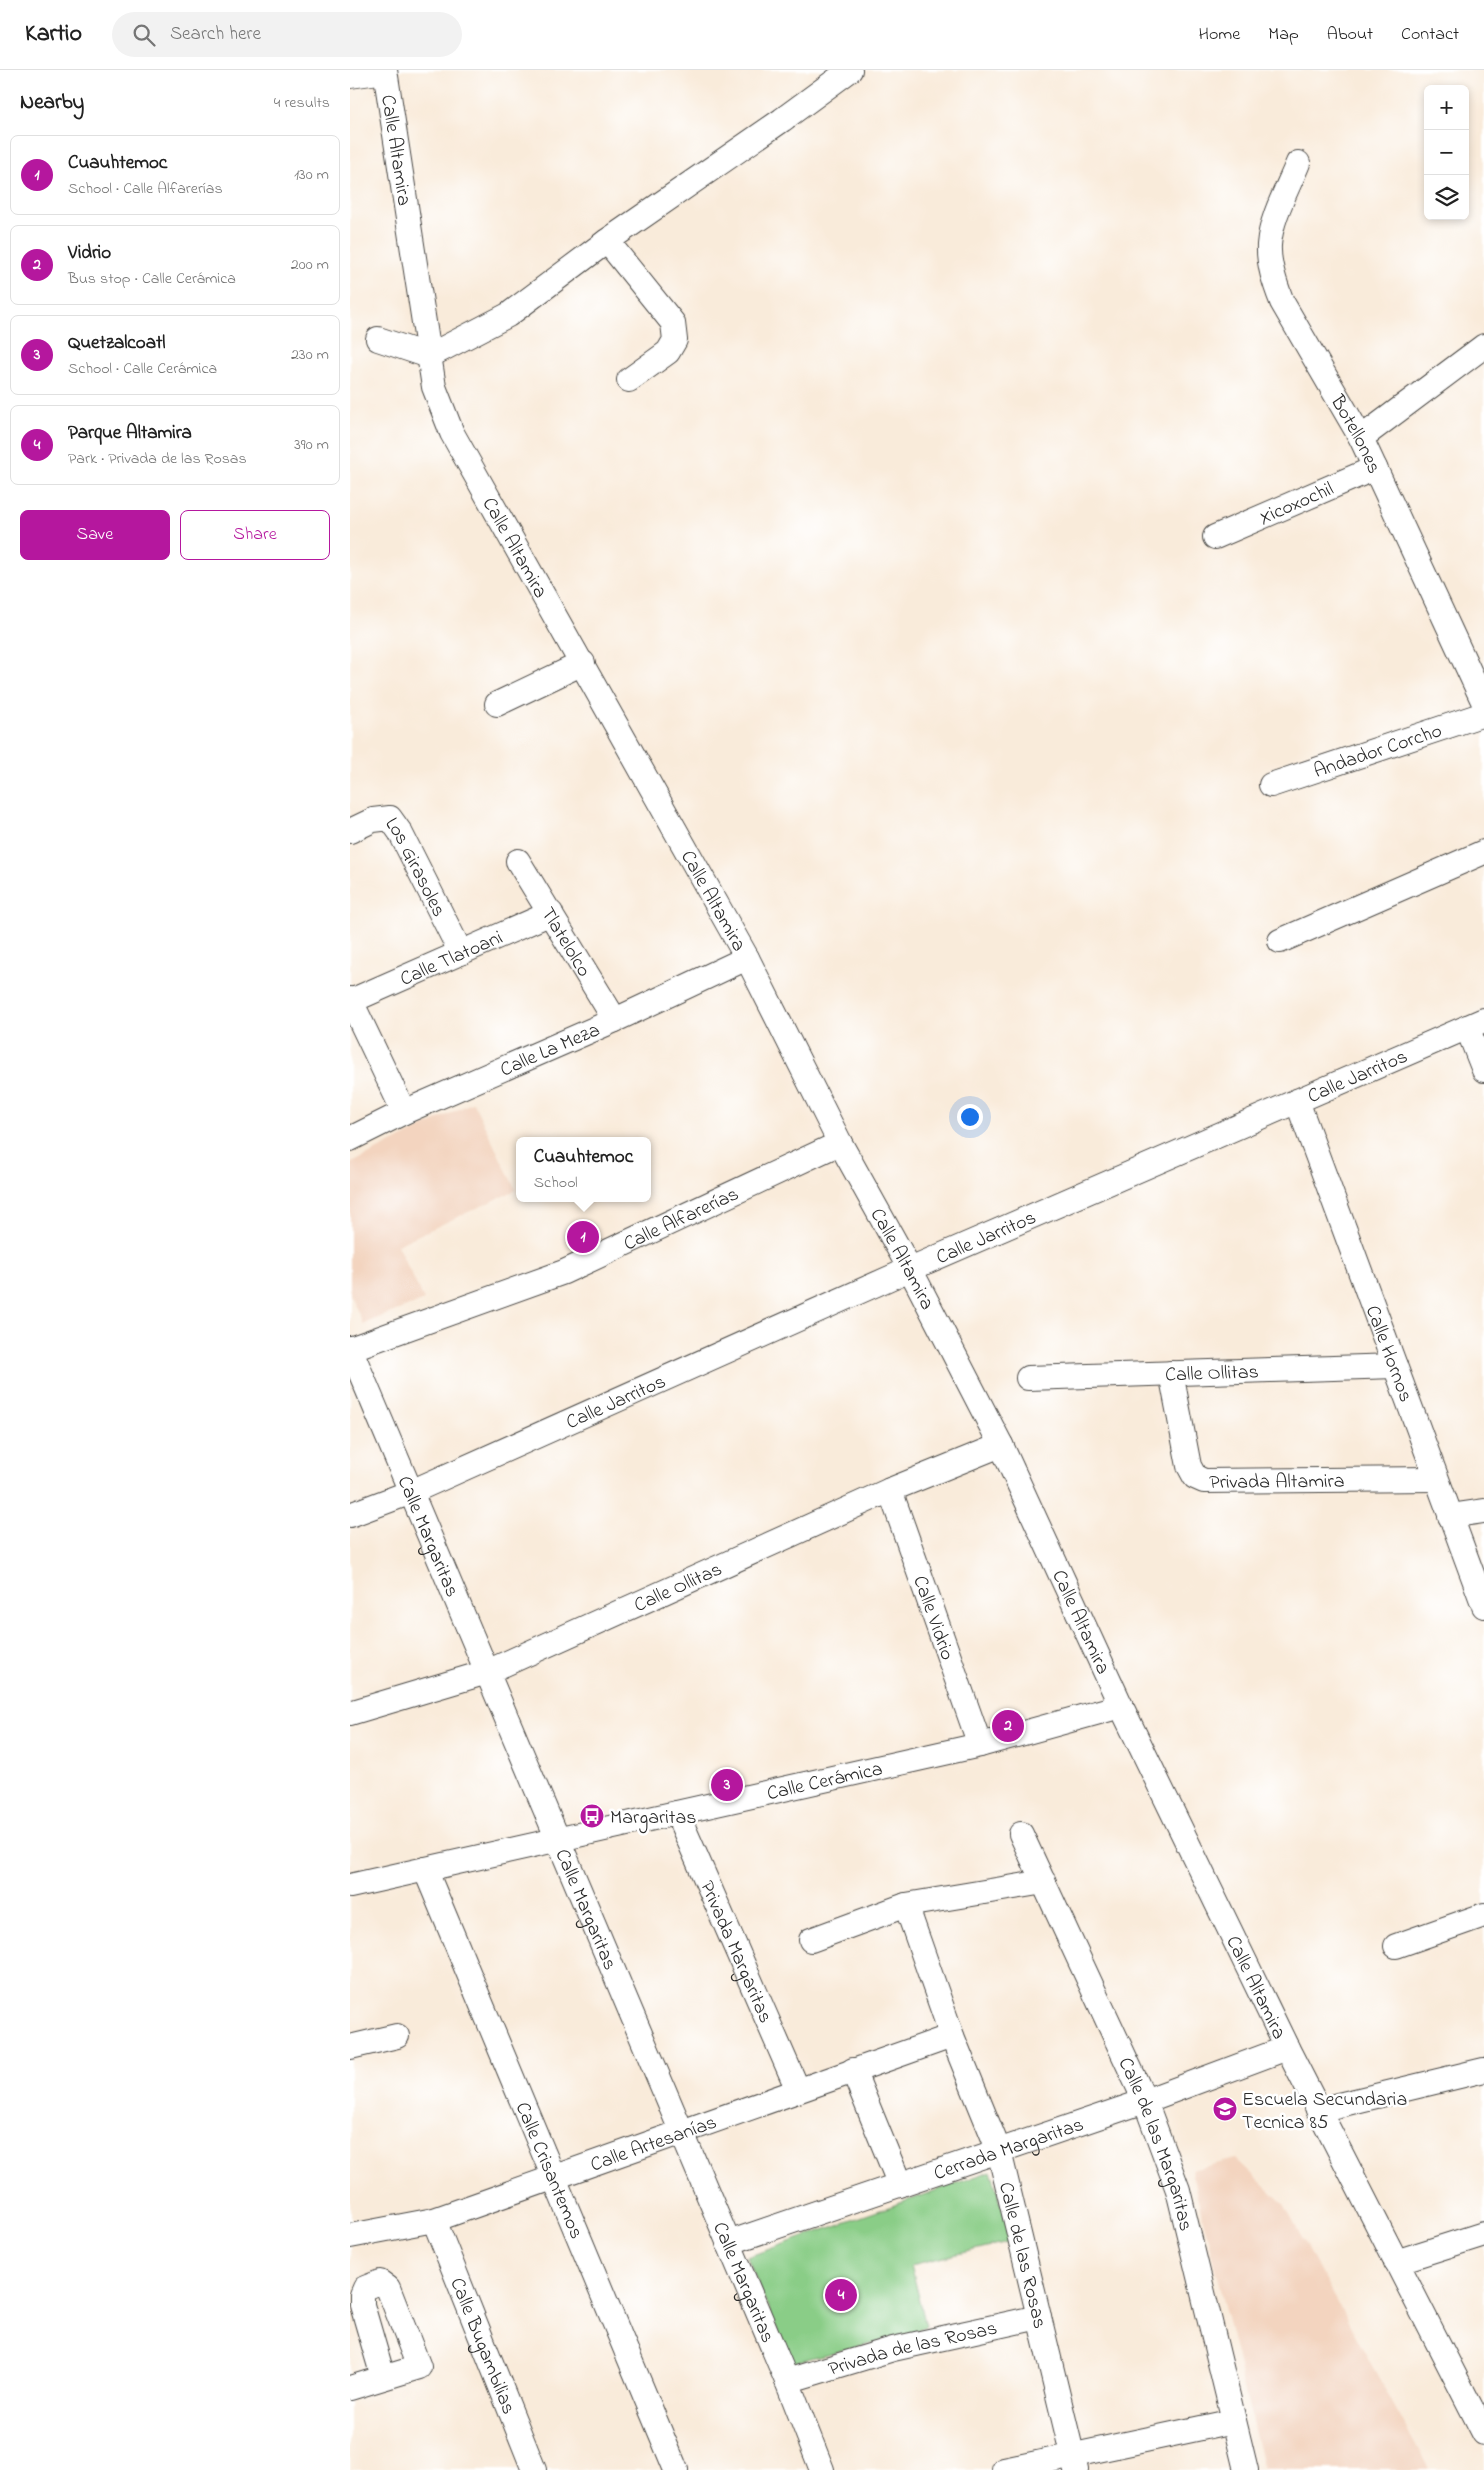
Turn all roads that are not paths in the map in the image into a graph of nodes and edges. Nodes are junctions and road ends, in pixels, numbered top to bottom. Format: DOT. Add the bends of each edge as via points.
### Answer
graph roads {
  1 [pos="385,70"];
  2 [pos="843,72"];
  3 [pos="350,76"];
  4 [pos="1298,163"];
  5 [pos="607,241"];
  6 [pos="378,339"];
  7 [pos="1484,346"];
  8 [pos="429,356"];
  9 [pos="629,380"];
  10 [pos="1361,438"];
  11 [pos="1376,468"];
  12 [pos="1215,537"];
  13 [pos="583,663"];
  14 [pos="1484,703"];
  15 [pos="497,704"];
  16 [pos="1484,714"];
  17 [pos="1271,785"];
  18 [pos="350,831"];
  19 [pos="1484,852"];
  20 [pos="518,861"];
  21 [pos="550,913"];
  22 [pos="1280,941"];
  23 [pos="461,952"];
  24 [pos="747,958"];
  25 [pos="351,1000"];
  26 [pos="615,1020"];
  27 [pos="1475,1024"];
  28 [pos="1484,1070"];
  29 [pos="1297,1101"];
  30 [pos="404,1112"];
  31 [pos="350,1139"];
  32 [pos="840,1143"];
  33 [pos="910,1269"];
  34 [pos="350,1348"];
  35 [pos="1395,1366"];
  36 [pos="1172,1373"];
  37 [pos="1028,1378"];
  38 [pos="1001,1445"];
  39 [pos="1436,1479"];
  40 [pos="890,1490"];
  41 [pos="411,1492"];
  42 [pos="1484,1511"];
  43 [pos="350,1515"];
  44 [pos="1450,1516"];
  45 [pos="1484,1606"];
  46 [pos="487,1672"];
  47 [pos="1121,1706"];
  48 [pos="350,1713"];
  49 [pos="980,1745"];
  50 [pos="676,1813"];
  51 [pos="1021,1834"];
  52 [pos="558,1840"];
  53 [pos="426,1869"];
  54 [pos="1044,1882"];
  55 [pos="350,1886"];
  56 [pos="906,1905"];
  57 [pos="1484,1915"];
  58 [pos="811,1940"];
  59 [pos="1396,1946"];
  60 [pos="397,2036"];
  61 [pos="952,2036"];
  62 [pos="350,2047"];
  63 [pos="1286,2048"];
  64 [pos="853,2070"];
  65 [pos="1484,2070"];
  66 [pos="798,2090"];
  67 [pos="1145,2101"];
  68 [pos="1318,2110"];
  69 [pos="681,2132"];
  70 [pos="999,2151"];
  71 [pos="554,2177"];
  72 [pos="900,2185"];
  73 [pos="434,2220"];
  74 [pos="1484,2234"];
  75 [pos="350,2236"];
  76 [pos="728,2243"];
  77 [pos="1396,2262"];
  78 [pos="1039,2317"];
  79 [pos="383,2377"];
  80 [pos="787,2381"];
  81 [pos="350,2388"];
  82 [pos="1234,2421"];
  83 [pos="1484,2434"];
  84 [pos="1074,2463"];
  85 [pos="534,2470"];
  86 [pos="676,2470"];
  87 [pos="822,2470"];
  88 [pos="1004,2470"];
  89 [pos="1246,2470"];
  1 -- 3 [label="street"];
  1 -- 8 [label="street, Calle Altamira"];
  2 -- 5 [label="street" via="782,120"];
  4 -- 10 [label="street, Botellones" via="1272,230 1269,245 1274,280 1282,302"];
  5 -- 8 [label="street" via="508,315"];
  5 -- 9 [label="street" via="674,323 675,340 668,352"];
  6 -- 8 [label="street"];
  7 -- 10 [label="street"];
  8 -- 13 [label="street, Calle Altamira" via="434,387 452,433"];
  10 -- 11 [label="street, Botellones"];
  11 -- 12 [label="street, Xicoxochil"];
  11 -- 14 [label="street, Botellones"];
  13 -- 15 [label="street"];
  13 -- 24 [label="street, Calle Altamira"];
  16 -- 17 [label="street, Andador Corcho"];
  18 -- 23 [label="street, Los Girasoles" via="373,820 390,818"];
  19 -- 22 [label="street"];
  20 -- 21 [label="street, Tlatelolco"];
  21 -- 23 [label="street, Calle Tlatoani"];
  21 -- 26 [label="street, Tlatelolco"];
  23 -- 25 [label="street, Calle Tlatoani"];
  24 -- 26 [label="street, Calle La Meza"];
  24 -- 32 [label="street, Calle Altamira"];
  25 -- 30 [label="street"];
  26 -- 30 [label="street, Calle La Meza"];
  27 -- 28 [label="street"];
  27 -- 29 [label="street, Calle Jarritos"];
  29 -- 33 [label="street, Calle Jarritos"];
  29 -- 35 [label="street, Calle Hornos"];
  30 -- 31 [label="street, Calle La Meza"];
  32 -- 33 [label="street, Calle Altamira"];
  32 -- 34 [label="street, Calle Alfarerías" via="564,1272"];
  33 -- 38 [label="street, Calle Altamira"];
  33 -- 41 [label="street, Calle Jarritos"];
  34 -- 41 [label="street, Calle Margaritas"];
  35 -- 36 [label="street, Calle Ollitas"];
  35 -- 39 [label="street, Calle Hornos"];
  36 -- 37 [label="street, Calle Ollitas"];
  36 -- 39 [label="street, Privada Altamira" via="1189,1466 1195,1477 1204,1481"];
  38 -- 40 [label="street, Calle Ollitas"];
  38 -- 47 [label="street, Calle Altamira"];
  39 -- 44 [label="street, Calle Hornos"];
  40 -- 46 [label="street, Calle Ollitas"];
  40 -- 49 [label="street, Calle Vidrio"];
  41 -- 43 [label="street, Calle Jarritos"];
  41 -- 46 [label="street, Calle Margaritas"];
  42 -- 44 [label="street"];
  44 -- 45 [label="street, Calle Hornos"];
  46 -- 48 [label="street, Calle Ollitas"];
  46 -- 52 [label="street, Calle Margaritas"];
  47 -- 49 [label="street, Calle Cerámica"];
  47 -- 63 [label="street, Calle Altamira"];
  49 -- 50 [label="street, Calle Cerámica"];
  50 -- 52 [label="street, Calle Cerámica"];
  50 -- 66 [label="street, Privada Margaritas"];
  51 -- 54 [label="street, Calle de las Margaritas"];
  52 -- 53 [label="street, Calle Cerámica"];
  52 -- 69 [label="street, Calle Margaritas"];
  53 -- 55 [label="street, Calle Cerámica"];
  53 -- 71 [label="street, Calle Crisantemos"];
  54 -- 56 [label="street"];
  54 -- 67 [label="street, Calle de las Margaritas"];
  56 -- 58 [label="street"];
  56 -- 61 [label="street, Calle de las Rosas"];
  57 -- 59 [label="street"];
  60 -- 62 [label="street"];
  61 -- 64 [label="street, Calle Artesanías"];
  61 -- 70 [label="street, Calle de las Rosas"];
  63 -- 67 [label="street, Cerrada Margaritas"];
  63 -- 68 [label="street, Calle Altamira"];
  64 -- 66 [label="street, Calle Artesanías"];
  64 -- 72 [label="street"];
  65 -- 68 [label="street"];
  66 -- 69 [label="street, Calle Artesanías"];
  67 -- 70 [label="street, Cerrada Margaritas"];
  67 -- 82 [label="street, Calle de las Margaritas" via="1178,2190"];
  68 -- 77 [label="street, Calle Altamira"];
  69 -- 71 [label="street, Calle Artesanías"];
  69 -- 76 [label="street, Calle Margaritas"];
  70 -- 72 [label="street, Cerrada Margaritas"];
  70 -- 78 [label="street, Calle de las Rosas"];
  71 -- 73 [label="street, Calle Artesanías"];
  71 -- 86 [label="street, Calle Crisantemos"];
  72 -- 76 [label="street, Cerrada Margaritas"];
  73 -- 75 [label="street, Calle Artesanías"];
  73 -- 85 [label="street, Calle Bugambilias"];
  74 -- 77 [label="street"];
  76 -- 80 [label="street, Calle Margaritas"];
  77 -- 83 [label="street, Calle Altamira"];
  78 -- 80 [label="street, Privada de las Rosas" via="893,2348"];
  78 -- 84 [label="street, Calle de las Rosas"];
  79 -- 79 [label="street" via="419,2367 388,2288 380,2282 365,2288 362,2304"];
  79 -- 81 [label="street"];
  80 -- 87 [label="street, Calle Margaritas"];
  82 -- 84 [label="street"];
  82 -- 89 [label="street, Calle de las Margaritas"];
  84 -- 88 [label="street"];
}
